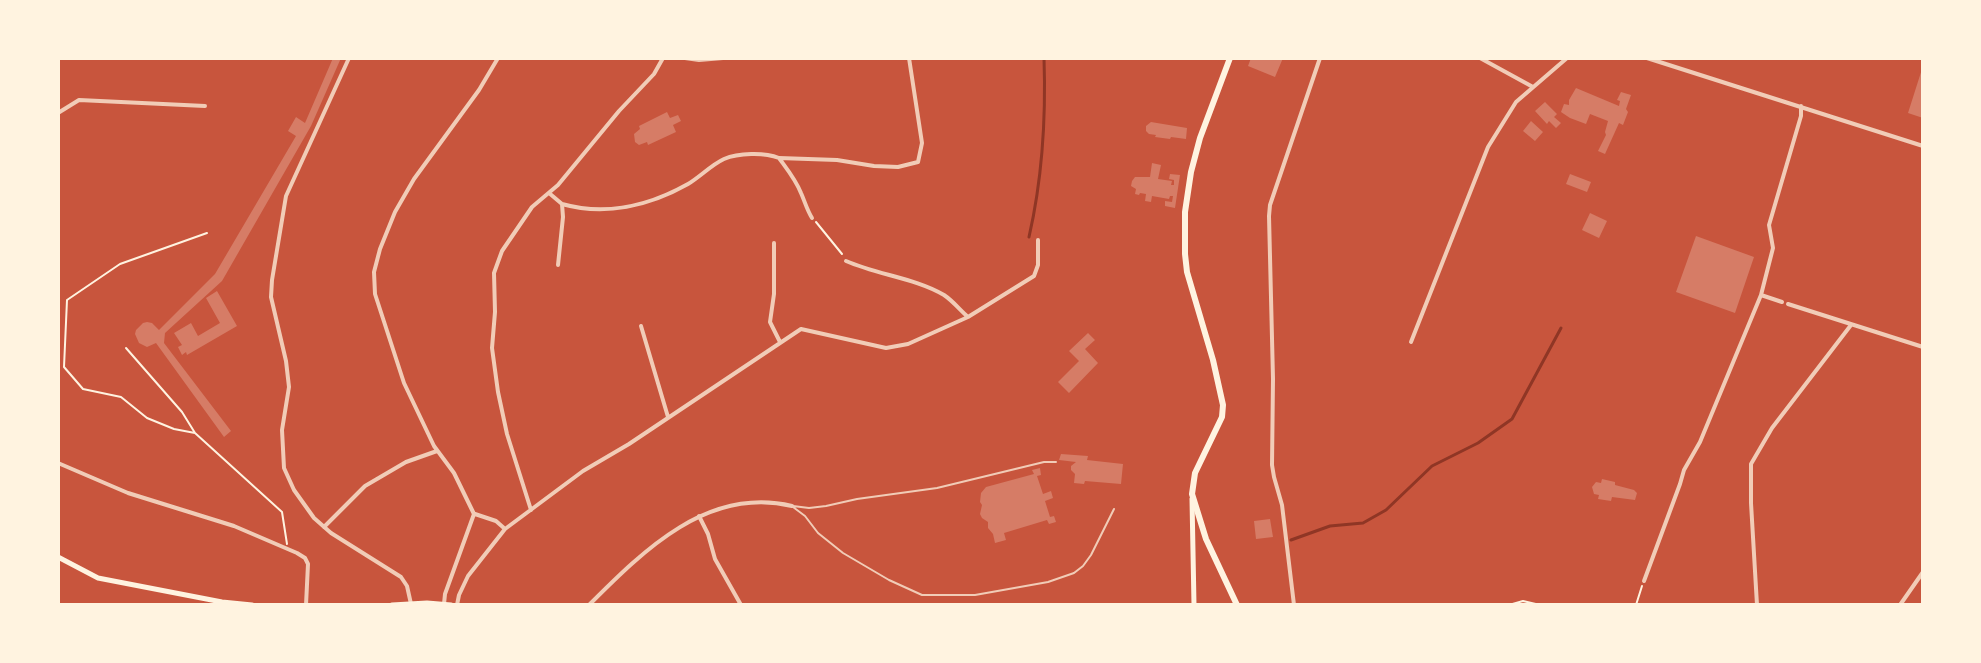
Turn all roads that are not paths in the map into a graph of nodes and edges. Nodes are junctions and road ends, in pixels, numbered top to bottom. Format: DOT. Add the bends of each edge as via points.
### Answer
graph roads {
  1 [pos="349,58"];
  2 [pos="498,58"];
  3 [pos="663,58"];
  4 [pos="685,58"];
  5 [pos="723,58"];
  6 [pos="909,58"];
  7 [pos="1230,58"];
  8 [pos="1320,58"];
  9 [pos="1480,58"];
  10 [pos="1567,58"];
  11 [pos="1647,58"];
  12 [pos="1533,87"];
  13 [pos="205,106"];
  14 [pos="1801,106"];
  15 [pos="58,113"];
  16 [pos="1923,146"];
  17 [pos="779,158"];
  18 [pos="549,193"];
  19 [pos="562,204"];
  20 [pos="812,218"];
  21 [pos="1038,240"];
  22 [pos="774,243"];
  23 [pos="846,261"];
  24 [pos="558,265"];
  25 [pos="1761,295"];
  26 [pos="968,317"];
  27 [pos="1851,325"];
  28 [pos="641,326"];
  29 [pos="780,342"];
  30 [pos="1411,342"];
  31 [pos="1923,347"];
  32 [pos="668,417"];
  33 [pos="437,451"];
  34 [pos="1056,462"];
  35 [pos="58,463"];
  36 [pos="1192,494"];
  37 [pos="792,506"];
  38 [pos="1114,509"];
  39 [pos="531,510"];
  40 [pos="474,514"];
  41 [pos="699,516"];
  42 [pos="324,527"];
  43 [pos="505,529"];
  44 [pos="58,557"];
  45 [pos="1923,572"];
  46 [pos="1644,581"];
  47 [pos="411,604"];
  48 [pos="444,604"];
  49 [pos="252,605"];
  50 [pos="306,605"];
  51 [pos="392,605"];
  52 [pos="454,605"];
  53 [pos="589,605"];
  54 [pos="741,605"];
  55 [pos="1194,605"];
  56 [pos="1237,605"];
  57 [pos="1294,605"];
  58 [pos="1757,605"];
  59 [pos="1900,605"];
  1 -- 42 [label="street" via="286,196 271,297 289,387 282,430 284,468 294,490"];
  2 -- 33 [label="street" via="414,179 395,212 374,272 375,294 404,383"];
  3 -- 18 [label="street"];
  4 -- 5 [label="street"];
  6 -- 17 [label="street" via="922,143 918,162 898,167"];
  7 -- 36 [label="main road" via="1200,138 1185,212 1187,272 1223,405 1195,473"];
  8 -- 57 [label="street" via="1269,216 1272,465"];
  9 -- 12 [label="street"];
  10 -- 12 [label="street"];
  11 -- 14 [label="street"];
  12 -- 30 [label="street" via="1516,102 1484,155"];
  13 -- 15 [label="street" via="79,100"];
  14 -- 16 [label="street"];
  14 -- 25 [label="street" via="1769,225 1773,248"];
  17 -- 19 [label="street" via="771,154 724,159 688,184 642,205 579,209"];
  17 -- 20 [label="street"];
  18 -- 19 [label="street"];
  18 -- 39 [label="street" via="524,218 494,273 492,348 498,392"];
  19 -- 24 [label="street"];
  21 -- 26 [label="street" via="1034,276"];
  22 -- 29 [label="street" via="770,322"];
  23 -- 26 [label="street" via="932,289"];
  25 -- 27 [label="street"];
  25 -- 46 [label="street" via="1684,470"];
  26 -- 29 [label="street" via="908,344 886,348 801,329"];
  27 -- 31 [label="street"];
  27 -- 58 [label="street" via="1751,464"];
  28 -- 32 [label="street"];
  29 -- 32 [label="street"];
  32 -- 39 [label="street"];
  33 -- 40 [label="street"];
  33 -- 42 [label="street" via="365,486"];
  34 -- 37 [label="lane" via="964,483 826,506"];
  35 -- 50 [label="street" via="128,493 234,526 305,558"];
  36 -- 55 [label="main road"];
  36 -- 56 [label="main road"];
  37 -- 38 [label="lane" via="843,553 922,595 975,595 1074,573 1091,555"];
  37 -- 41 [label="street" via="731,504"];
  39 -- 43 [label="street"];
  40 -- 43 [label="street"];
  40 -- 48 [label="street"];
  41 -- 53 [label="street" via="630,564"];
  41 -- 54 [label="street"];
  42 -- 47 [label="street" via="401,577"];
  43 -- 52 [label="street" via="468,576"];
  44 -- 49 [label="main road" via="98,578"];
  45 -- 59 [label="street"];
  47 -- 48 [label="main road"];
  47 -- 51 [label="main road"];
  48 -- 52 [label="main road"];
}
